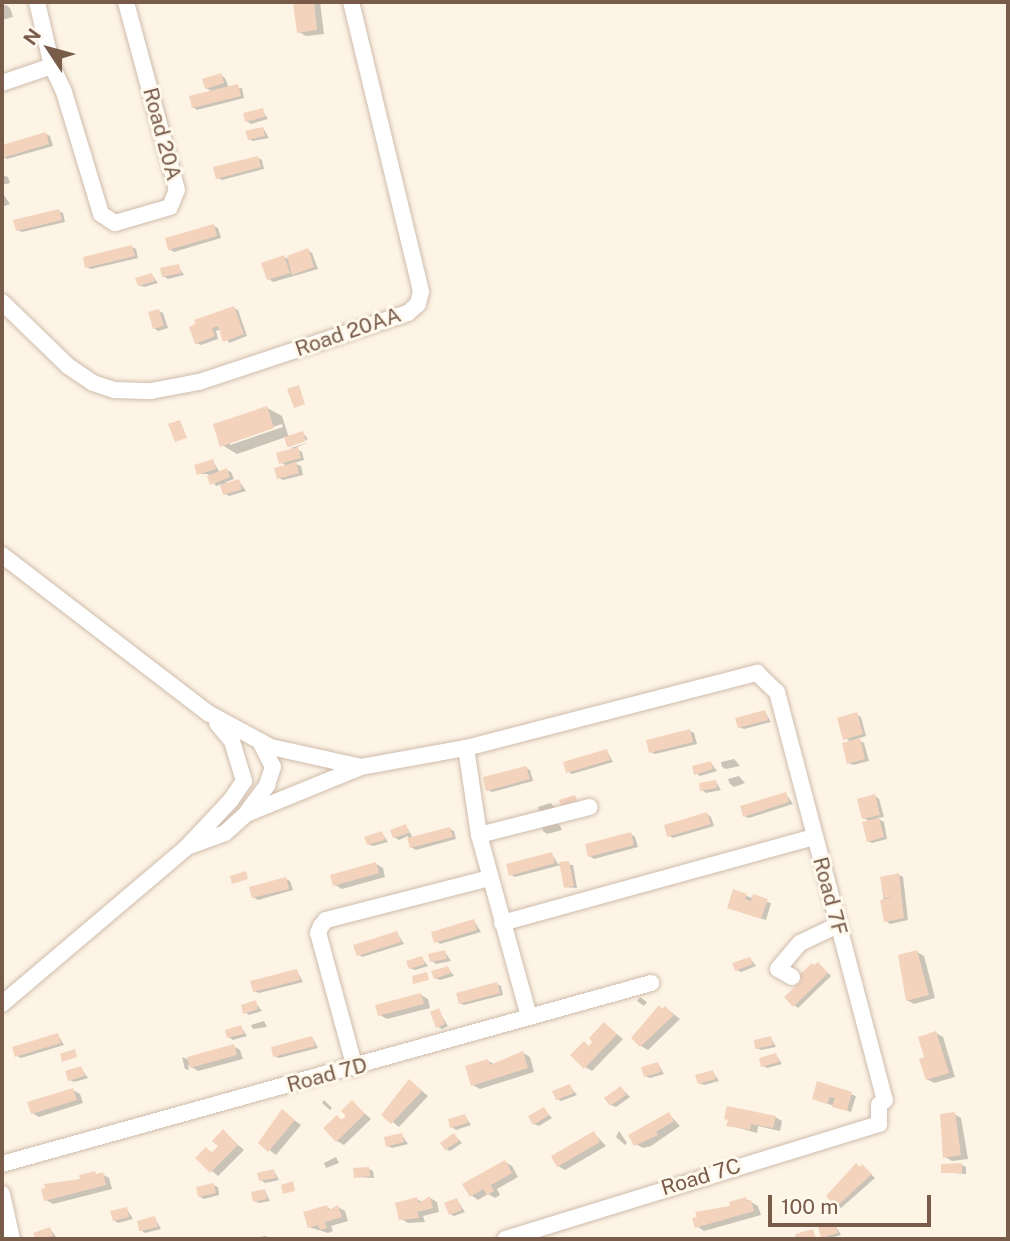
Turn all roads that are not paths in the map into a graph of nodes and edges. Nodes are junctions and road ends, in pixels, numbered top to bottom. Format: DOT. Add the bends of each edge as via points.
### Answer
graph roads {
  1 [pos="37,2"];
  2 [pos="126,2"];
  3 [pos="351,2"];
  4 [pos="52,66"];
  5 [pos="2,83"];
  6 [pos="2,302"];
  7 [pos="2,555"];
  8 [pos="208,713"];
  9 [pos="260,741"];
  10 [pos="466,748"];
  11 [pos="361,767"];
  12 [pos="590,807"];
  13 [pos="246,814"];
  14 [pos="479,835"];
  15 [pos="814,837"];
  16 [pos="187,847"];
  17 [pos="490,878"];
  18 [pos="502,923"];
  19 [pos="838,925"];
  20 [pos="792,977"];
  21 [pos="651,984"];
  22 [pos="2,1004"];
  23 [pos="529,1017"];
  24 [pos="355,1068"];
  25 [pos="879,1105"];
  26 [pos="2,1164"];
  27 [pos="2,1194"];
  28 [pos="7,1229"];
  29 [pos="505,1239"];
  1 -- 4 [label="street, Road 20A"];
  2 -- 4 [label="street, Road 20A" via="177,190 170,207 115,223 102,214"];
  3 -- 6 [label="street, Road 20AA" via="421,291 418,304 408,313 198,382 151,391 114,390 93,383 68,366"];
  4 -- 5 [label="street"];
  7 -- 8 [label="street"];
  8 -- 9 [label="street"];
  8 -- 16 [label="street" via="232,741 243,781 218,816"];
  9 -- 11 [label="street"];
  9 -- 13 [label="street" via="273,767 267,785"];
  10 -- 11 [label="street"];
  10 -- 14 [label="street"];
  10 -- 15 [label="street, Road 7F" via="757,673 777,692"];
  11 -- 13 [label="street"];
  12 -- 14 [label="street"];
  13 -- 16 [label="street" via="225,833"];
  14 -- 17 [label="street"];
  15 -- 18 [label="street"];
  15 -- 19 [label="street, Road 7F"];
  16 -- 22 [label="street"];
  17 -- 18 [label="street"];
  17 -- 24 [label="street" via="326,920 321,926 318,933"];
  18 -- 23 [label="street"];
  19 -- 20 [label="street" via="800,943 778,969"];
  19 -- 25 [label="street, Road 7F" via="886,1100"];
  21 -- 23 [label="street, Road 7D"];
  23 -- 24 [label="street, Road 7D"];
  24 -- 26 [label="street, Road 7D"];
  25 -- 29 [label="street, Road 7C" via="879,1124"];
  27 -- 28 [label="street"];
}
